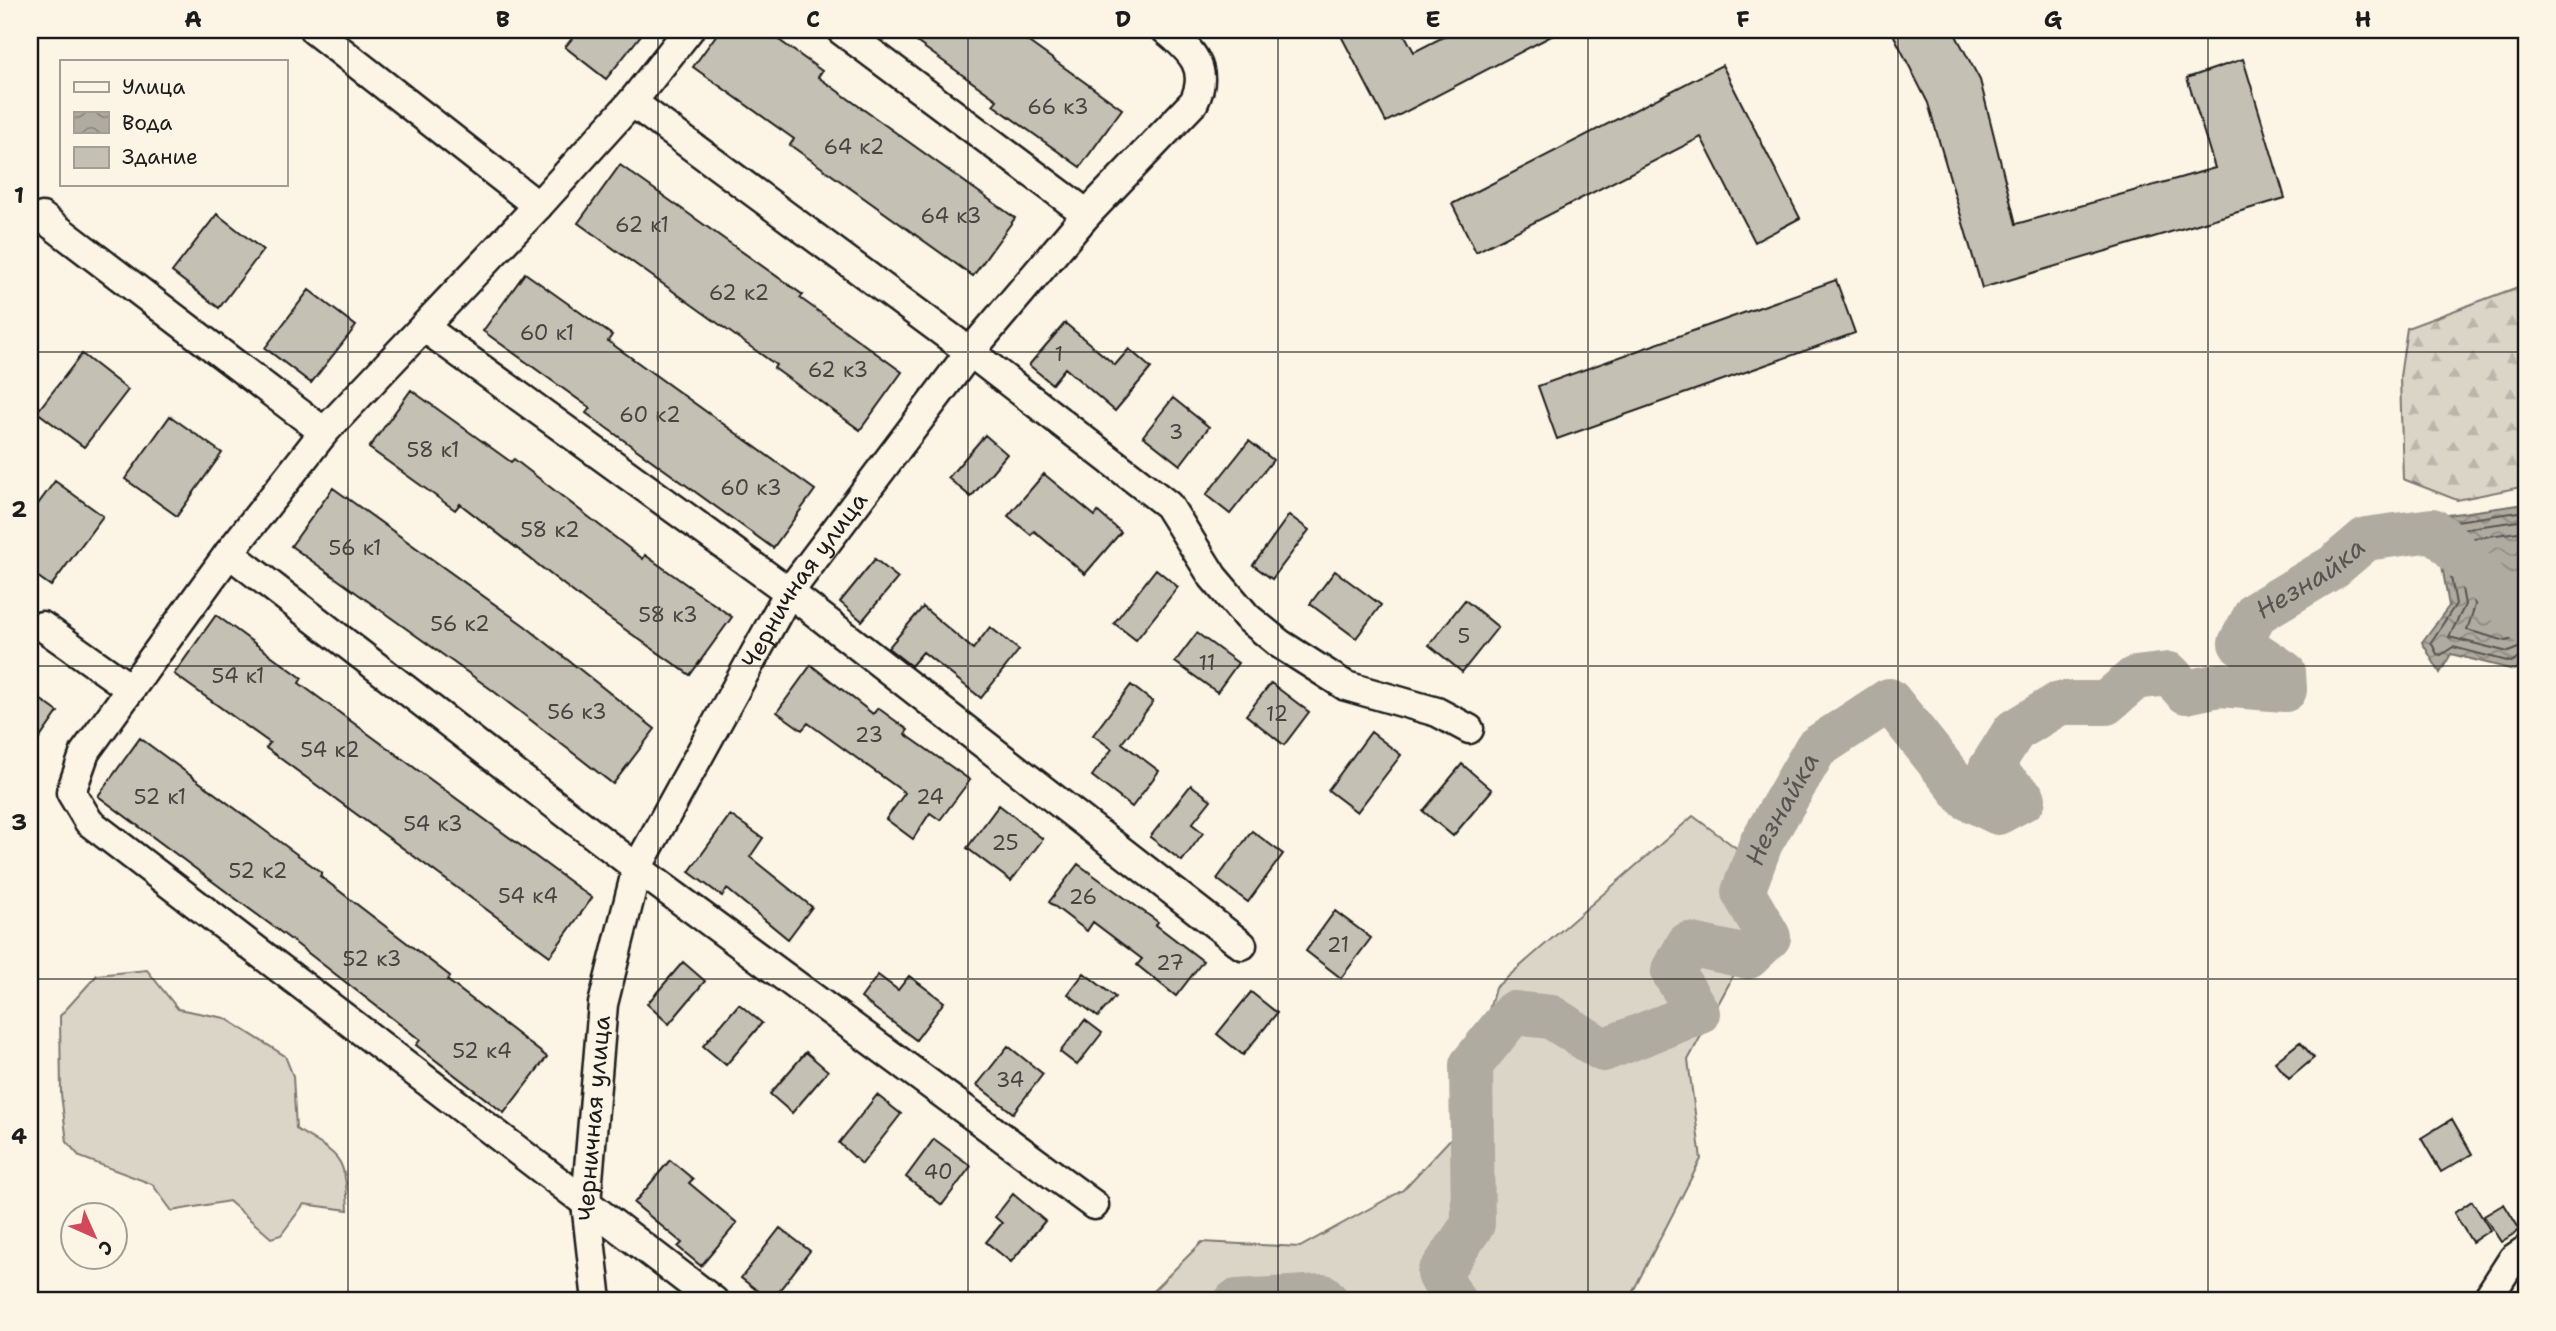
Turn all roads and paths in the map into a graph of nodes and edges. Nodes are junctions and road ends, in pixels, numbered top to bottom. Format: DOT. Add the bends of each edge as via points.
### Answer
graph roads {
  1 [pos="314,30"];
  2 [pos="689,30"];
  3 [pos="841,30"];
  4 [pos="1166,30"];
  5 [pos="632,102"];
  6 [pos="538,206"];
  7 [pos="1087,214"];
  8 [pos="42,217"];
  9 [pos="425,328"];
  10 [pos="970,352"];
  11 [pos="324,432"];
  12 [pos="229,552"];
  13 [pos="789,592"];
  14 [pos="42,626"];
  15 [pos="131,689"];
  16 [pos="1469,729"];
  17 [pos="638,868"];
  18 [pos="1242,945"];
  19 [pos="586,1203"];
  20 [pos="1094,1205"];
  21 [pos="2526,1250"];
  22 [pos="597,1301"];
  23 [pos="714,1301"];
  24 [pos="2486,1301"];
  1 -- 6 [label="street"];
  2 -- 5 [label="street"];
  3 -- 7 [label="street"];
  4 -- 7 [label="street, Черничная улица" via="1201,70 1201,87 1175,122"];
  5 -- 6 [label="street"];
  5 -- 10 [label="street"];
  6 -- 9 [label="street"];
  7 -- 10 [label="street, Черничная улица"];
  8 -- 11 [label="street"];
  9 -- 11 [label="street"];
  9 -- 13 [label="street"];
  10 -- 13 [label="street, Черничная улица"];
  10 -- 16 [label="street" via="1168,505 1213,577 1247,617 1280,645 1346,686 1437,712"];
  11 -- 12 [label="street"];
  12 -- 15 [label="street"];
  12 -- 17 [label="street"];
  13 -- 17 [label="street, Черничная улица"];
  13 -- 18 [label="street"];
  14 -- 15 [label="street"];
  15 -- 19 [label="street" via="75,773 71,792 89,822"];
  17 -- 19 [label="street, Черничная улица" via="603,1004"];
  17 -- 20 [label="street"];
  19 -- 22 [label="street, Черничная улица"];
  19 -- 23 [label="street"];
  21 -- 24 [label="street" via="2513,1259"];
}
